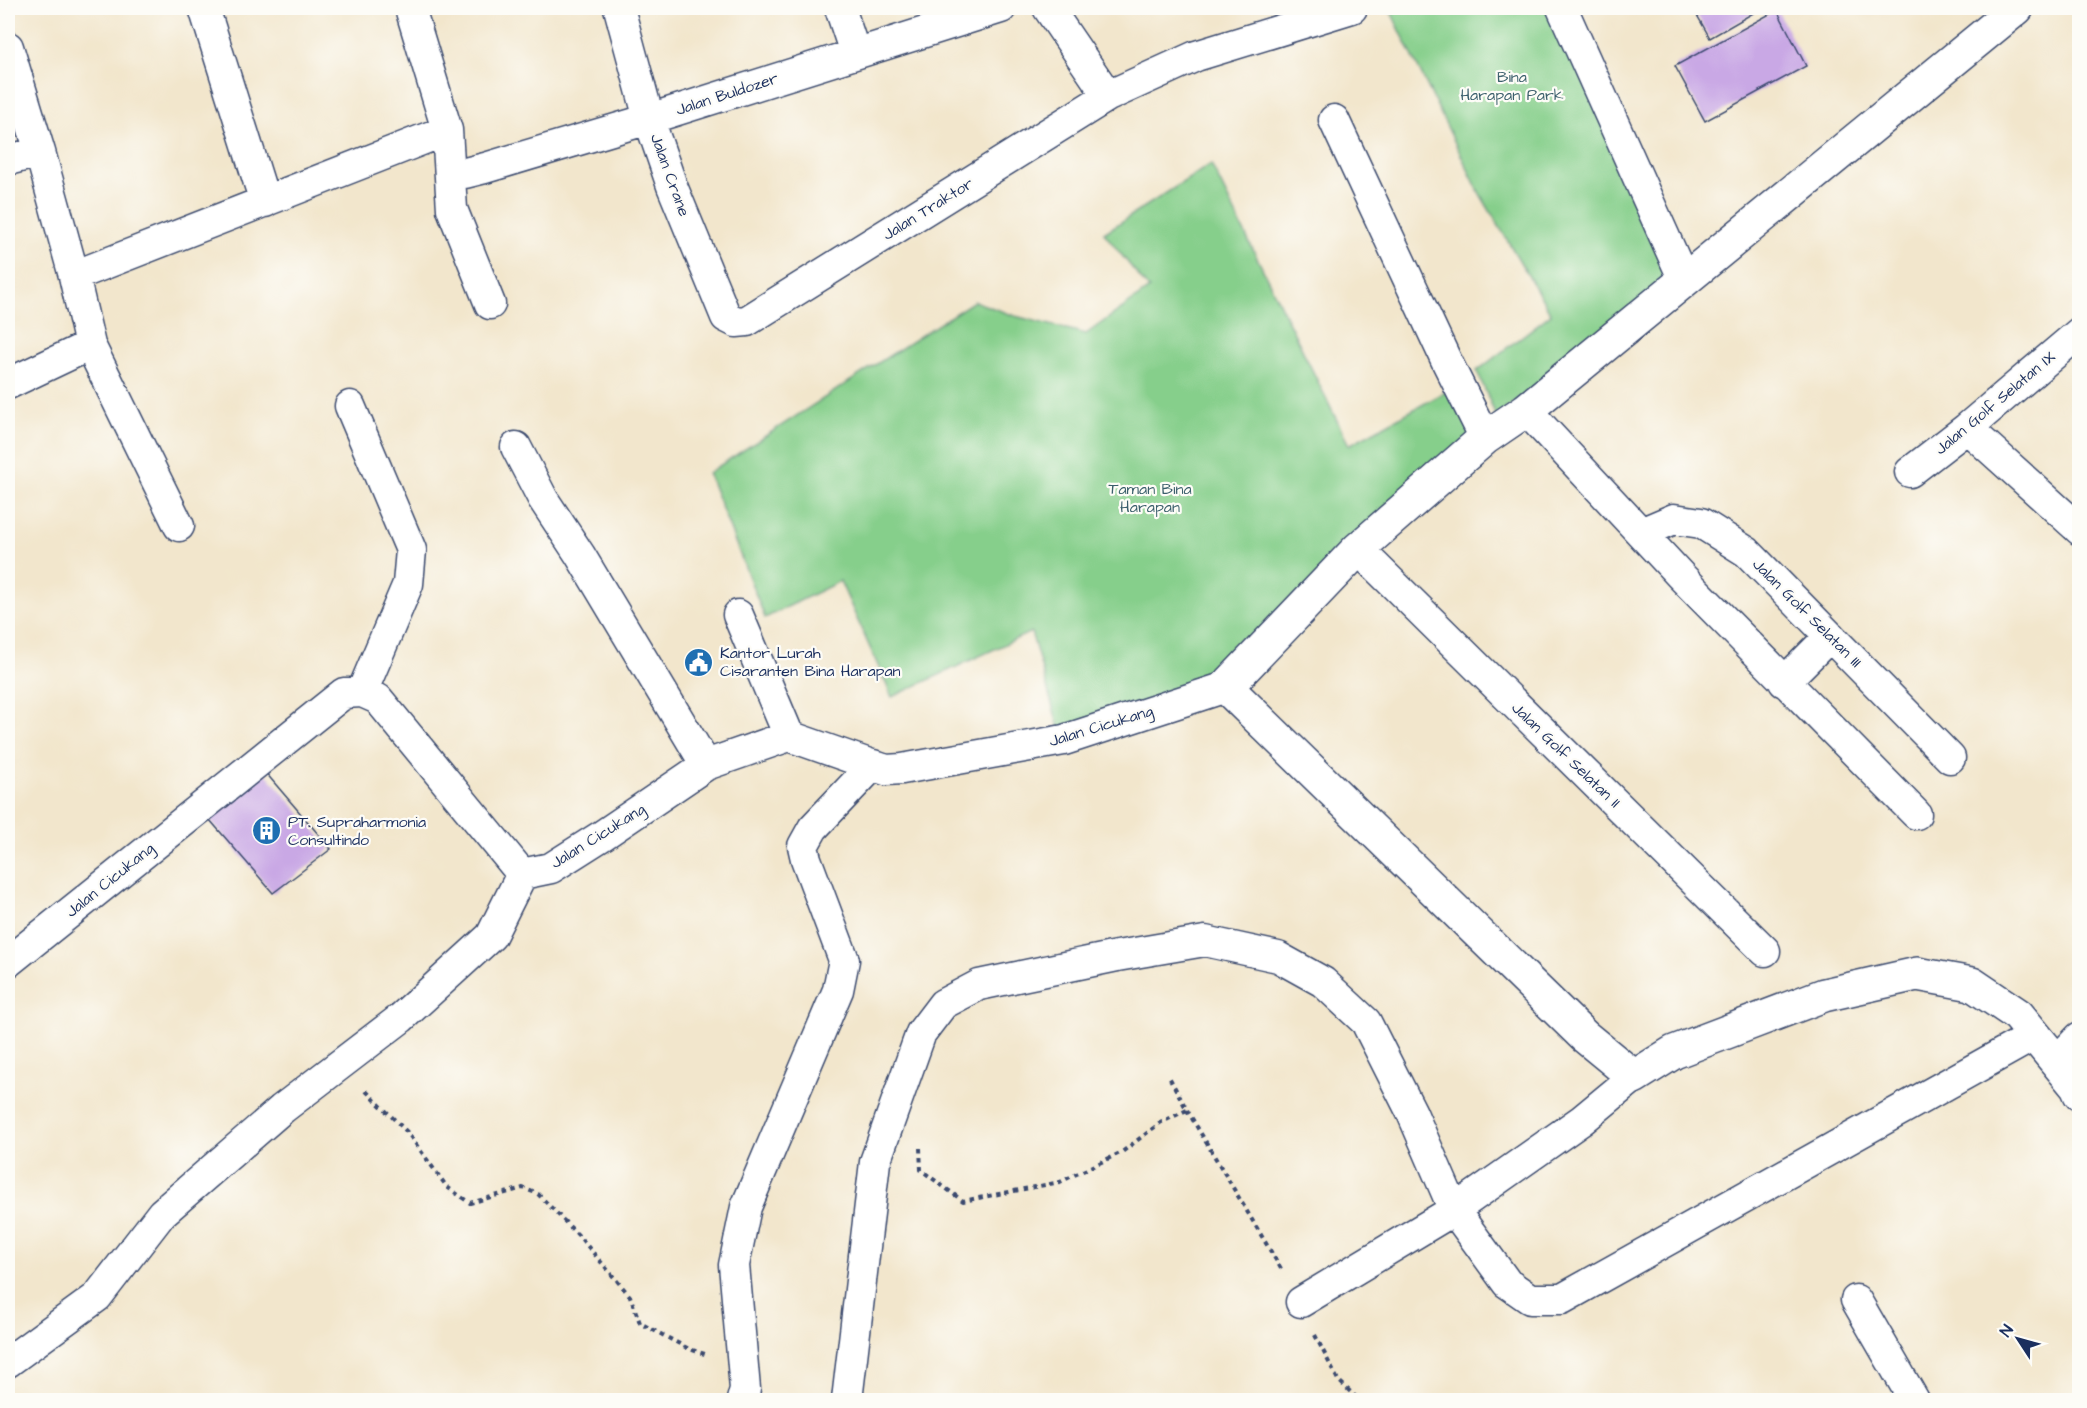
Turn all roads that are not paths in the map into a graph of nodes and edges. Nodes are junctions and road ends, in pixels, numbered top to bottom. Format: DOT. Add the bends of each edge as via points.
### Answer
graph roads {
  1 [pos="204,8"];
  2 [pos="410,8"];
  3 [pos="619,8"];
  4 [pos="840,8"];
  5 [pos="1001,8"];
  6 [pos="1048,8"];
  7 [pos="1352,8"];
  8 [pos="1562,8"];
  9 [pos="2017,8"];
  10 [pos="8,47"];
  11 [pos="855,53"];
  12 [pos="1108,96"];
  13 [pos="649,119"];
  14 [pos="1334,120"];
  15 [pos="447,130"];
  16 [pos="40,152"];
  17 [pos="8,160"];
  18 [pos="451,172"];
  19 [pos="265,202"];
  20 [pos="74,276"];
  21 [pos="1684,280"];
  22 [pos="490,304"];
  23 [pos="747,321"];
  24 [pos="2079,332"];
  25 [pos="90,345"];
  26 [pos="8,384"];
  27 [pos="350,406"];
  28 [pos="1526,410"];
  29 [pos="1967,428"];
  30 [pos="1485,438"];
  31 [pos="516,447"];
  32 [pos="1910,472"];
  33 [pos="179,526"];
  34 [pos="2079,530"];
  35 [pos="1641,533"];
  36 [pos="1363,554"];
  37 [pos="738,615"];
  38 [pos="1830,636"];
  39 [pos="1784,682"];
  40 [pos="1226,687"];
  41 [pos="362,692"];
  42 [pos="789,736"];
  43 [pos="1950,758"];
  44 [pos="706,765"];
  45 [pos="873,765"];
  46 [pos="1916,814"];
  47 [pos="522,873"];
  48 [pos="1766,951"];
  49 [pos="8,962"];
  50 [pos="2035,1035"];
  51 [pos="2079,1037"];
  52 [pos="2056,1062"];
  53 [pos="1634,1077"];
  54 [pos="2079,1094"];
  55 [pos="1454,1210"];
  56 [pos="1856,1300"];
  57 [pos="1301,1302"];
  58 [pos="8,1362"];
  59 [pos="742,1401"];
  60 [pos="847,1401"];
  61 [pos="1914,1401"];
  1 -- 19 [label="street"];
  2 -- 15 [label="street"];
  3 -- 13 [label="street, Jalan Crane"];
  4 -- 11 [label="street"];
  5 -- 11 [label="street, Jalan Buldozer"];
  6 -- 12 [label="street"];
  7 -- 12 [label="street" via="1196,56"];
  8 -- 21 [label="street"];
  9 -- 21 [label="street"];
  10 -- 16 [label="street"];
  11 -- 13 [label="street, Jalan Buldozer"];
  12 -- 23 [label="street, Jalan Traktor"];
  13 -- 18 [label="street, Jalan Buldozer" via="485,168"];
  13 -- 23 [label="street, Jalan Crane" via="726,317 736,322"];
  14 -- 30 [label="street"];
  15 -- 18 [label="street"];
  15 -- 19 [label="street"];
  16 -- 17 [label="street"];
  16 -- 20 [label="street"];
  18 -- 22 [label="street" via="452,208"];
  19 -- 20 [label="street"];
  20 -- 25 [label="street"];
  21 -- 28 [label="street"];
  24 -- 29 [label="street, Jalan Golf Selatan IX"];
  25 -- 26 [label="street"];
  25 -- 33 [label="street"];
  27 -- 41 [label="street" via="411,550 408,584"];
  28 -- 30 [label="street"];
  28 -- 35 [label="street"];
  29 -- 32 [label="street, Jalan Golf Selatan IX"];
  29 -- 34 [label="street"];
  30 -- 36 [label="street"];
  31 -- 44 [label="street" via="543,499"];
  35 -- 38 [label="street, Jalan Golf Selatan III" via="1674,519 1701,523 1747,552"];
  35 -- 39 [label="street"];
  36 -- 40 [label="street"];
  36 -- 48 [label="street, Jalan Golf Selatan II"];
  37 -- 42 [label="street"];
  38 -- 39 [label="street"];
  38 -- 43 [label="street, Jalan Golf Selatan III"];
  39 -- 46 [label="street"];
  40 -- 45 [label="street, Jalan Cicukang" via="1064,740 902,769 886,770"];
  40 -- 53 [label="street" via="1584,1036"];
  41 -- 47 [label="street" via="378,699"];
  41 -- 49 [label="street, Jalan Cicukang" via="344,693"];
  42 -- 44 [label="street, Jalan Cicukang"];
  42 -- 45 [label="street, Jalan Cicukang"];
  44 -- 47 [label="street, Jalan Cicukang" via="551,868"];
  45 -- 59 [label="street" via="813,828 803,846 844,960 838,990 746,1207 734,1265 745,1389"];
  47 -- 58 [label="street" via="491,936 401,1018 282,1109 162,1213 97,1297"];
  50 -- 52 [label="street"];
  50 -- 53 [label="street" via="2018,1015 1972,984 1917,974 1824,995 1674,1052"];
  50 -- 55 [label="street" via="1562,1299 1530,1299 1507,1283"];
  51 -- 52 [label="street"];
  52 -- 54 [label="street"];
  53 -- 55 [label="street" via="1582,1120"];
  55 -- 57 [label="street"];
  55 -- 60 [label="street" via="1412,1113 1366,1022 1323,982 1278,957 1205,941 979,985 943,1004 921,1033 875,1162"];
  56 -- 61 [label="street"];
}
